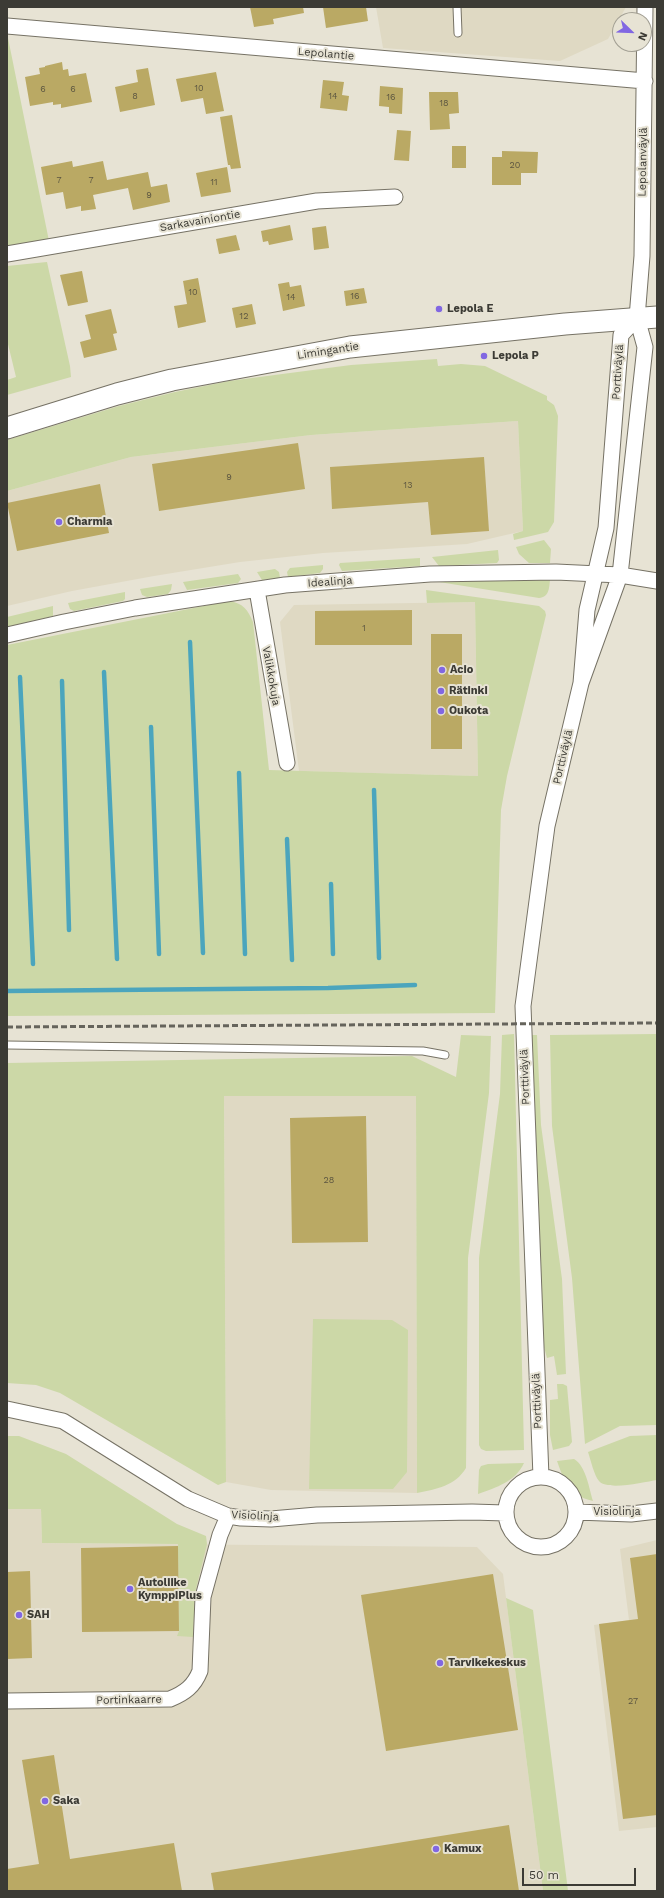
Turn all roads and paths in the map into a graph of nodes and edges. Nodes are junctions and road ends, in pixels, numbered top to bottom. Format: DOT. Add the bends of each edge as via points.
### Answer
graph roads {
  1 [pos="457,7"];
  2 [pos="645,7"];
  3 [pos="7,26"];
  4 [pos="458,32"];
  5 [pos="645,81"];
  6 [pos="395,197"];
  7 [pos="7,254"];
  8 [pos="647,318"];
  9 [pos="7,428"];
  10 [pos="596,574"];
  11 [pos="620,575"];
  12 [pos="657,581"];
  13 [pos="257,590"];
  14 [pos="7,635"];
  15 [pos="581,683"];
  16 [pos="286,763"];
  17 [pos="7,1046"];
  18 [pos="445,1055"];
  19 [pos="7,1409"];
  20 [pos="541,1477"];
  21 [pos="657,1511"];
  22 [pos="576,1512"];
  23 [pos="505,1513"];
  24 [pos="228,1516"];
  25 [pos="7,1701"];
  1 -- 4 [label="lane"];
  2 -- 5 [label="street, Lepolanväylä"];
  3 -- 5 [label="street, Lepolantie"];
  5 -- 8 [label="street, Lepolanväylä" via="642,256"];
  6 -- 7 [label="street, Sarkavainiontie" via="317,201"];
  8 -- 9 [label="main road, Limingantie" via="350,347 172,380"];
  8 -- 10 [label="street, Porttiväylä" via="621,335 606,528"];
  8 -- 11 [label="street, Porttiväylä"];
  10 -- 11 [label="street, Idealinja"];
  10 -- 13 [label="street, Idealinja" via="430,574 285,585"];
  10 -- 15 [label="street, Porttiväylä" via="587,610"];
  11 -- 12 [label="street, Idealinja"];
  11 -- 15 [label="street, Porttiväylä"];
  13 -- 14 [label="street, Idealinja" via="135,608"];
  13 -- 16 [label="street, Valikkokuja"];
  15 -- 20 [label="street, Porttiväylä" via="547,826 523,1006"];
  17 -- 18 [label="lane" via="423,1051"];
  19 -- 24 [label="street, Visiolinja" via="63,1421 188,1499"];
  20 -- 22 [label="street" via="554,1480 566,1487 573,1498"];
  20 -- 23 [label="street" via="523,1482 516,1488 508,1499"];
  21 -- 22 [label="street, Visiolinja" via="631,1514"];
  22 -- 23 [label="street" via="575,1521 566,1537 542,1548 532,1547 516,1538 510,1531"];
  23 -- 24 [label="street, Visiolinja" via="333,1515 271,1519"];
  24 -- 25 [label="street, Portinkaarre" via="220,1535 204,1597 200,1671 189,1689 170,1699"];
}
